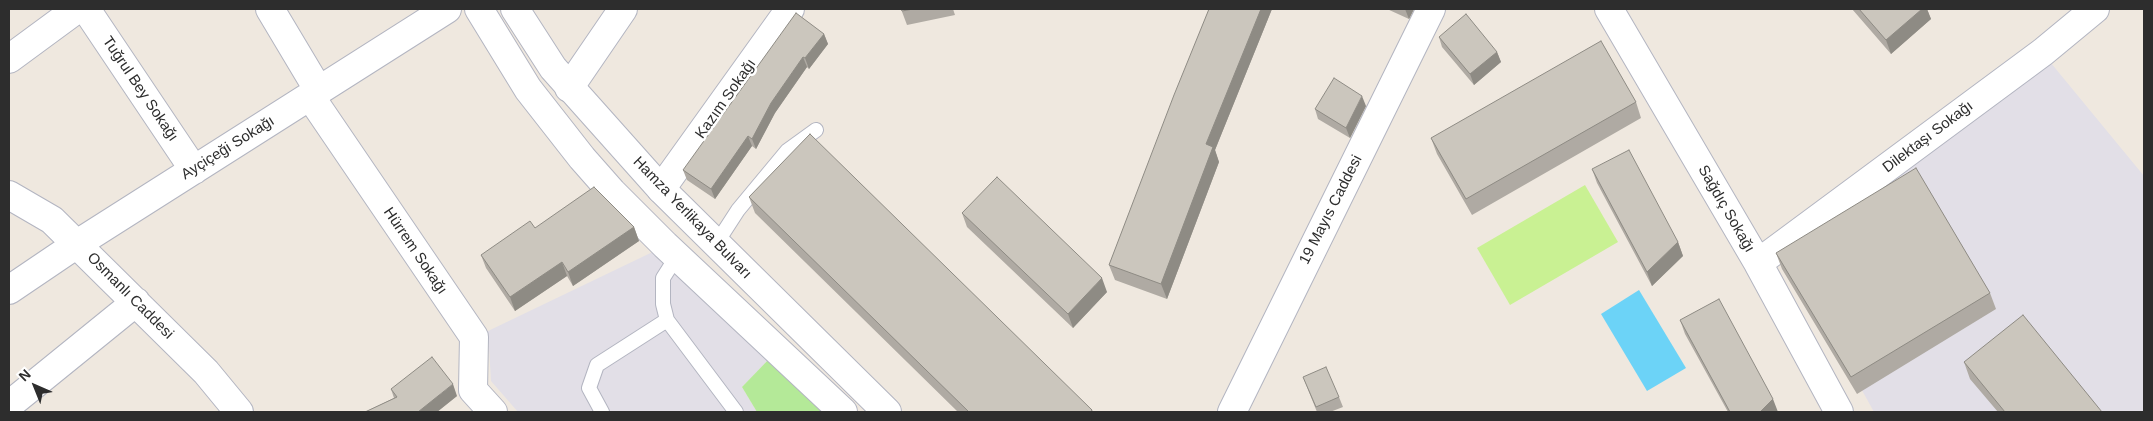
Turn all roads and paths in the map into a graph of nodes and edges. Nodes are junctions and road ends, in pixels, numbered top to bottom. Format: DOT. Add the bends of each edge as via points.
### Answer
graph roads {
  1 [pos="77,9"];
  2 [pos="86,9"];
  3 [pos="270,9"];
  4 [pos="447,9"];
  5 [pos="479,9"];
  6 [pos="515,9"];
  7 [pos="623,9"];
  8 [pos="790,9"];
  9 [pos="1431,9"];
  10 [pos="1609,9"];
  11 [pos="2096,9"];
  12 [pos="9,59"];
  13 [pos="569,88"];
  14 [pos="314,93"];
  15 [pos="816,130"];
  16 [pos="194,170"];
  17 [pos="661,189"];
  18 [pos="9,195"];
  19 [pos="77,244"];
  20 [pos="716,244"];
  21 [pos="677,256"];
  22 [pos="1758,264"];
  23 [pos="9,290"];
  24 [pos="136,302"];
  25 [pos="667,320"];
  26 [pos="9,405"];
  27 [pos="239,412"];
  28 [pos="493,412"];
  29 [pos="602,412"];
  30 [pos="736,412"];
  31 [pos="843,412"];
  32 [pos="887,412"];
  33 [pos="1232,412"];
  34 [pos="1838,412"];
  1 -- 12 [label="street"];
  2 -- 16 [label="street, Tuğrul Bey Sokağı"];
  3 -- 14 [label="street, Hürrem Sokağı"];
  4 -- 14 [label="street, Ayçiçeği Sokağı"];
  5 -- 21 [label="street" via="528,89 582,158"];
  6 -- 13 [label="street, Hamza Yerlikaya Bulvarı"];
  7 -- 13 [label="street"];
  8 -- 17 [label="street, Kazım Sokağı"];
  9 -- 33 [label="street, 19 Mayıs Caddesi"];
  10 -- 22 [label="street, Sağdıç Sokağı"];
  11 -- 22 [label="street, Dilektaşı Sokağı"];
  13 -- 17 [label="street, Hamza Yerlikaya Bulvarı"];
  14 -- 16 [label="street, Ayçiçeği Sokağı"];
  14 -- 28 [label="street, Hürrem Sokağı" via="474,337 473,390"];
  15 -- 20 [label="lane" via="787,151 738,210"];
  16 -- 19 [label="street, Ayçiçeği Sokağı"];
  17 -- 20 [label="street, Hamza Yerlikaya Bulvarı"];
  18 -- 19 [label="street, Osmanlı Caddesi" via="52,220"];
  19 -- 23 [label="street, Ayçiçeği Sokağı"];
  19 -- 24 [label="street, Osmanlı Caddesi"];
  20 -- 32 [label="street, Hamza Yerlikaya Bulvarı"];
  21 -- 25 [label="lane" via="663,278"];
  21 -- 31 [label="street"];
  22 -- 34 [label="street, Sağdıç Sokağı"];
  24 -- 26 [label="street"];
  24 -- 27 [label="street, Osmanlı Caddesi" via="206,372"];
  25 -- 29 [label="lane" via="598,365 589,388"];
  25 -- 30 [label="lane"];
}
